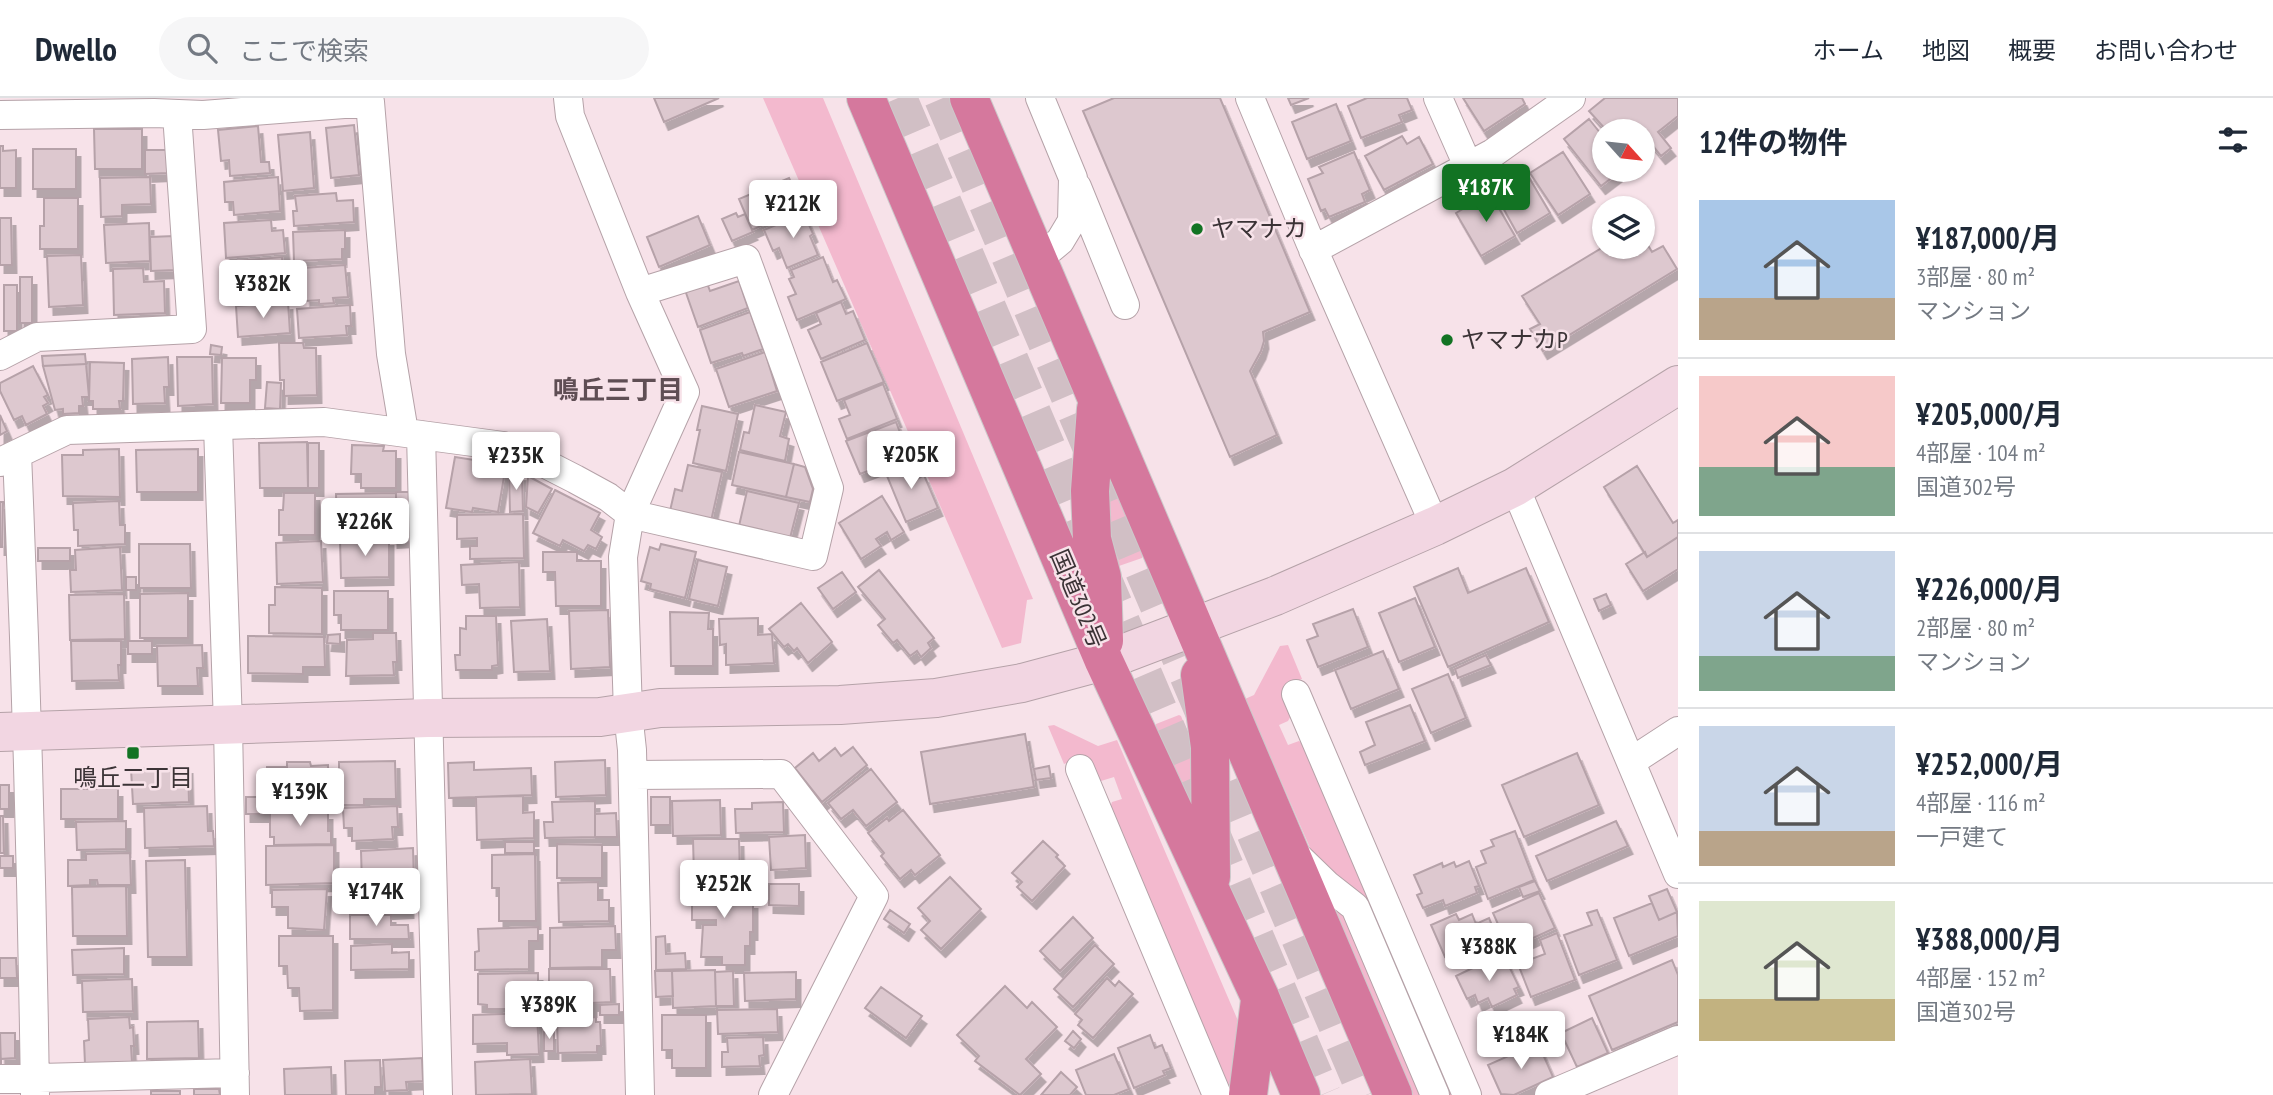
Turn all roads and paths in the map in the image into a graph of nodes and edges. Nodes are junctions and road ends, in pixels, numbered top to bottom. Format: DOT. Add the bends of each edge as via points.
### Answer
graph roads {
  1 [pos="568,98"];
  2 [pos="866,98"];
  3 [pos="969,98"];
  4 [pos="1040,98"];
  5 [pos="1250,98"];
  6 [pos="1438,98"];
  7 [pos="1571,98"];
  8 [pos="177,114"];
  9 [pos="0,116"];
  10 [pos="1468,166"];
  11 [pos="1073,178"];
  12 [pos="1313,250"];
  13 [pos="1037,260"];
  14 [pos="640,292"];
  15 [pos="1125,305"];
  16 [pos="0,356"];
  17 [pos="1678,385"];
  18 [pos="1096,400"];
  19 [pos="218,426"];
  20 [pos="412,434"];
  21 [pos="8,458"];
  22 [pos="1515,487"];
  23 [pos="631,514"];
  24 [pos="1435,526"];
  25 [pos="1193,627"];
  26 [pos="1104,661"];
  27 [pos="1296,694"];
  28 [pos="628,713"];
  29 [pos="428,718"];
  30 [pos="228,725"];
  31 [pos="1678,731"];
  32 [pos="14,732"];
  33 [pos="1632,761"];
  34 [pos="1080,769"];
  35 [pos="633,775"];
  36 [pos="1288,847"];
  37 [pos="1678,874"];
  38 [pos="1217,903"];
  39 [pos="1260,997"];
  40 [pos="1678,1040"];
  41 [pos="0,1079"];
  42 [pos="235,1084"];
  43 [pos="35,1086"];
  44 [pos="438,1095"];
  45 [pos="640,1095"];
  46 [pos="774,1095"];
  47 [pos="1217,1095"];
  48 [pos="1248,1095"];
  49 [pos="1301,1095"];
  50 [pos="1393,1095"];
  51 [pos="1435,1095"];
  52 [pos="1467,1095"];
  53 [pos="1549,1095"];
  1 -- 14 [label="street" via="570,116"];
  2 -- 26 [label="highway, 国道302号"];
  3 -- 13 [label="highway"];
  4 -- 11 [label="street"];
  5 -- 12 [label="street"];
  6 -- 10 [label="street"];
  7 -- 10 [label="street"];
  8 -- 9 [label="street"];
  8 -- 16 [label="street" via="192,329 37,337"];
  8 -- 20 [label="street" via="370,102 391,354"];
  10 -- 12 [label="street"];
  11 -- 13 [label="street" via="1072,221 1060,241"];
  11 -- 15 [label="street"];
  12 -- 24 [label="street"];
  13 -- 18 [label="highway"];
  14 -- 23 [label="street" via="685,392"];
  14 -- 23 [label="street" via="746,260 829,488 813,556"];
  17 -- 22 [label="street"];
  18 -- 25 [label="highway"];
  18 -- 26 [label="highway" via="1090,491 1092,539 1102,577"];
  19 -- 20 [label="street" via="324,422"];
  19 -- 21 [label="street" via="66,430"];
  19 -- 30 [label="street"];
  20 -- 23 [label="street" via="503,446 575,479"];
  20 -- 29 [label="street"];
  21 -- 32 [label="street"];
  22 -- 24 [label="street"];
  22 -- 33 [label="street"];
  23 -- 28 [label="street" via="623,557"];
  24 -- 25 [label="street" via="1275,597"];
  25 -- 26 [label="street"];
  25 -- 36 [label="highway"];
  25 -- 38 [label="highway" via="1210,747 1209,853"];
  26 -- 28 [label="street" via="1022,683 936,698"];
  26 -- 38 [label="highway, 国道302号"];
  27 -- 52 [label="street"];
  28 -- 29 [label="street"];
  28 -- 35 [label="street"];
  29 -- 30 [label="street"];
  29 -- 44 [label="street"];
  30 -- 32 [label="street"];
  30 -- 42 [label="street"];
  31 -- 33 [label="street"];
  32 -- 43 [label="street"];
  33 -- 37 [label="street"];
  34 -- 47 [label="street"];
  35 -- 45 [label="street"];
  35 -- 46 [label="street" via="781,774 874,896"];
  36 -- 50 [label="highway"];
  36 -- 51 [label="street" via="1355,907"];
  38 -- 39 [label="highway, 国道302号"];
  39 -- 48 [label="highway"];
  39 -- 49 [label="highway, 国道302号"];
  40 -- 53 [label="street"];
  41 -- 43 [label="street"];
  42 -- 43 [label="street"];
}
